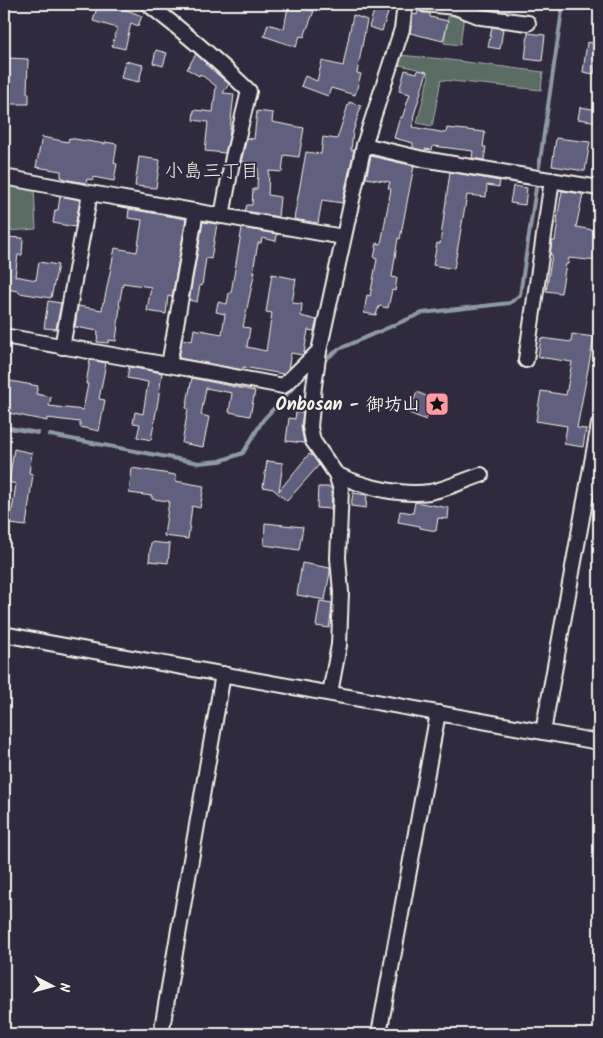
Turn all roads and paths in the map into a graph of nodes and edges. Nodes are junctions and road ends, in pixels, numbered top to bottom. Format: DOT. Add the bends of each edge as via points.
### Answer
graph roads {
  1 [pos="148,4"];
  2 [pos="405,4"];
  3 [pos="424,4"];
  4 [pos="528,23"];
  5 [pos="364,145"];
  6 [pos="4,177"];
  7 [pos="552,180"];
  8 [pos="599,188"];
  9 [pos="90,193"];
  10 [pos="196,211"];
  11 [pos="222,216"];
  12 [pos="343,237"];
  13 [pos="4,336"];
  14 [pos="62,347"];
  15 [pos="319,352"];
  16 [pos="526,360"];
  17 [pos="169,365"];
  18 [pos="599,424"];
  19 [pos="336,474"];
  20 [pos="482,475"];
  21 [pos="4,634"];
  22 [pos="223,674"];
  23 [pos="330,693"];
  24 [pos="438,713"];
  25 [pos="543,732"];
  26 [pos="599,742"];
  27 [pos="161,1034"];
  28 [pos="379,1034"];
  1 -- 11 [label="street" via="249,91"];
  2 -- 5 [label="street" via="402,29"];
  3 -- 4 [label="street" via="455,7 481,17"];
  5 -- 7 [label="street" via="423,159"];
  5 -- 12 [label="street"];
  6 -- 9 [label="street"];
  7 -- 8 [label="street"];
  7 -- 16 [label="street"];
  9 -- 10 [label="street"];
  9 -- 14 [label="street"];
  10 -- 11 [label="street"];
  10 -- 17 [label="street"];
  11 -- 12 [label="street"];
  12 -- 15 [label="street"];
  13 -- 14 [label="street"];
  14 -- 17 [label="street"];
  15 -- 17 [label="street" via="283,386"];
  15 -- 19 [label="street" via="310,427 312,441"];
  18 -- 25 [label="street"];
  19 -- 20 [label="street" via="352,482 397,492 429,492"];
  19 -- 23 [label="street" via="342,490 338,558 341,592 339,645"];
  21 -- 22 [label="street"];
  22 -- 23 [label="street"];
  22 -- 27 [label="street"];
  23 -- 24 [label="street"];
  24 -- 25 [label="street"];
  24 -- 28 [label="street"];
  25 -- 26 [label="street"];
}
